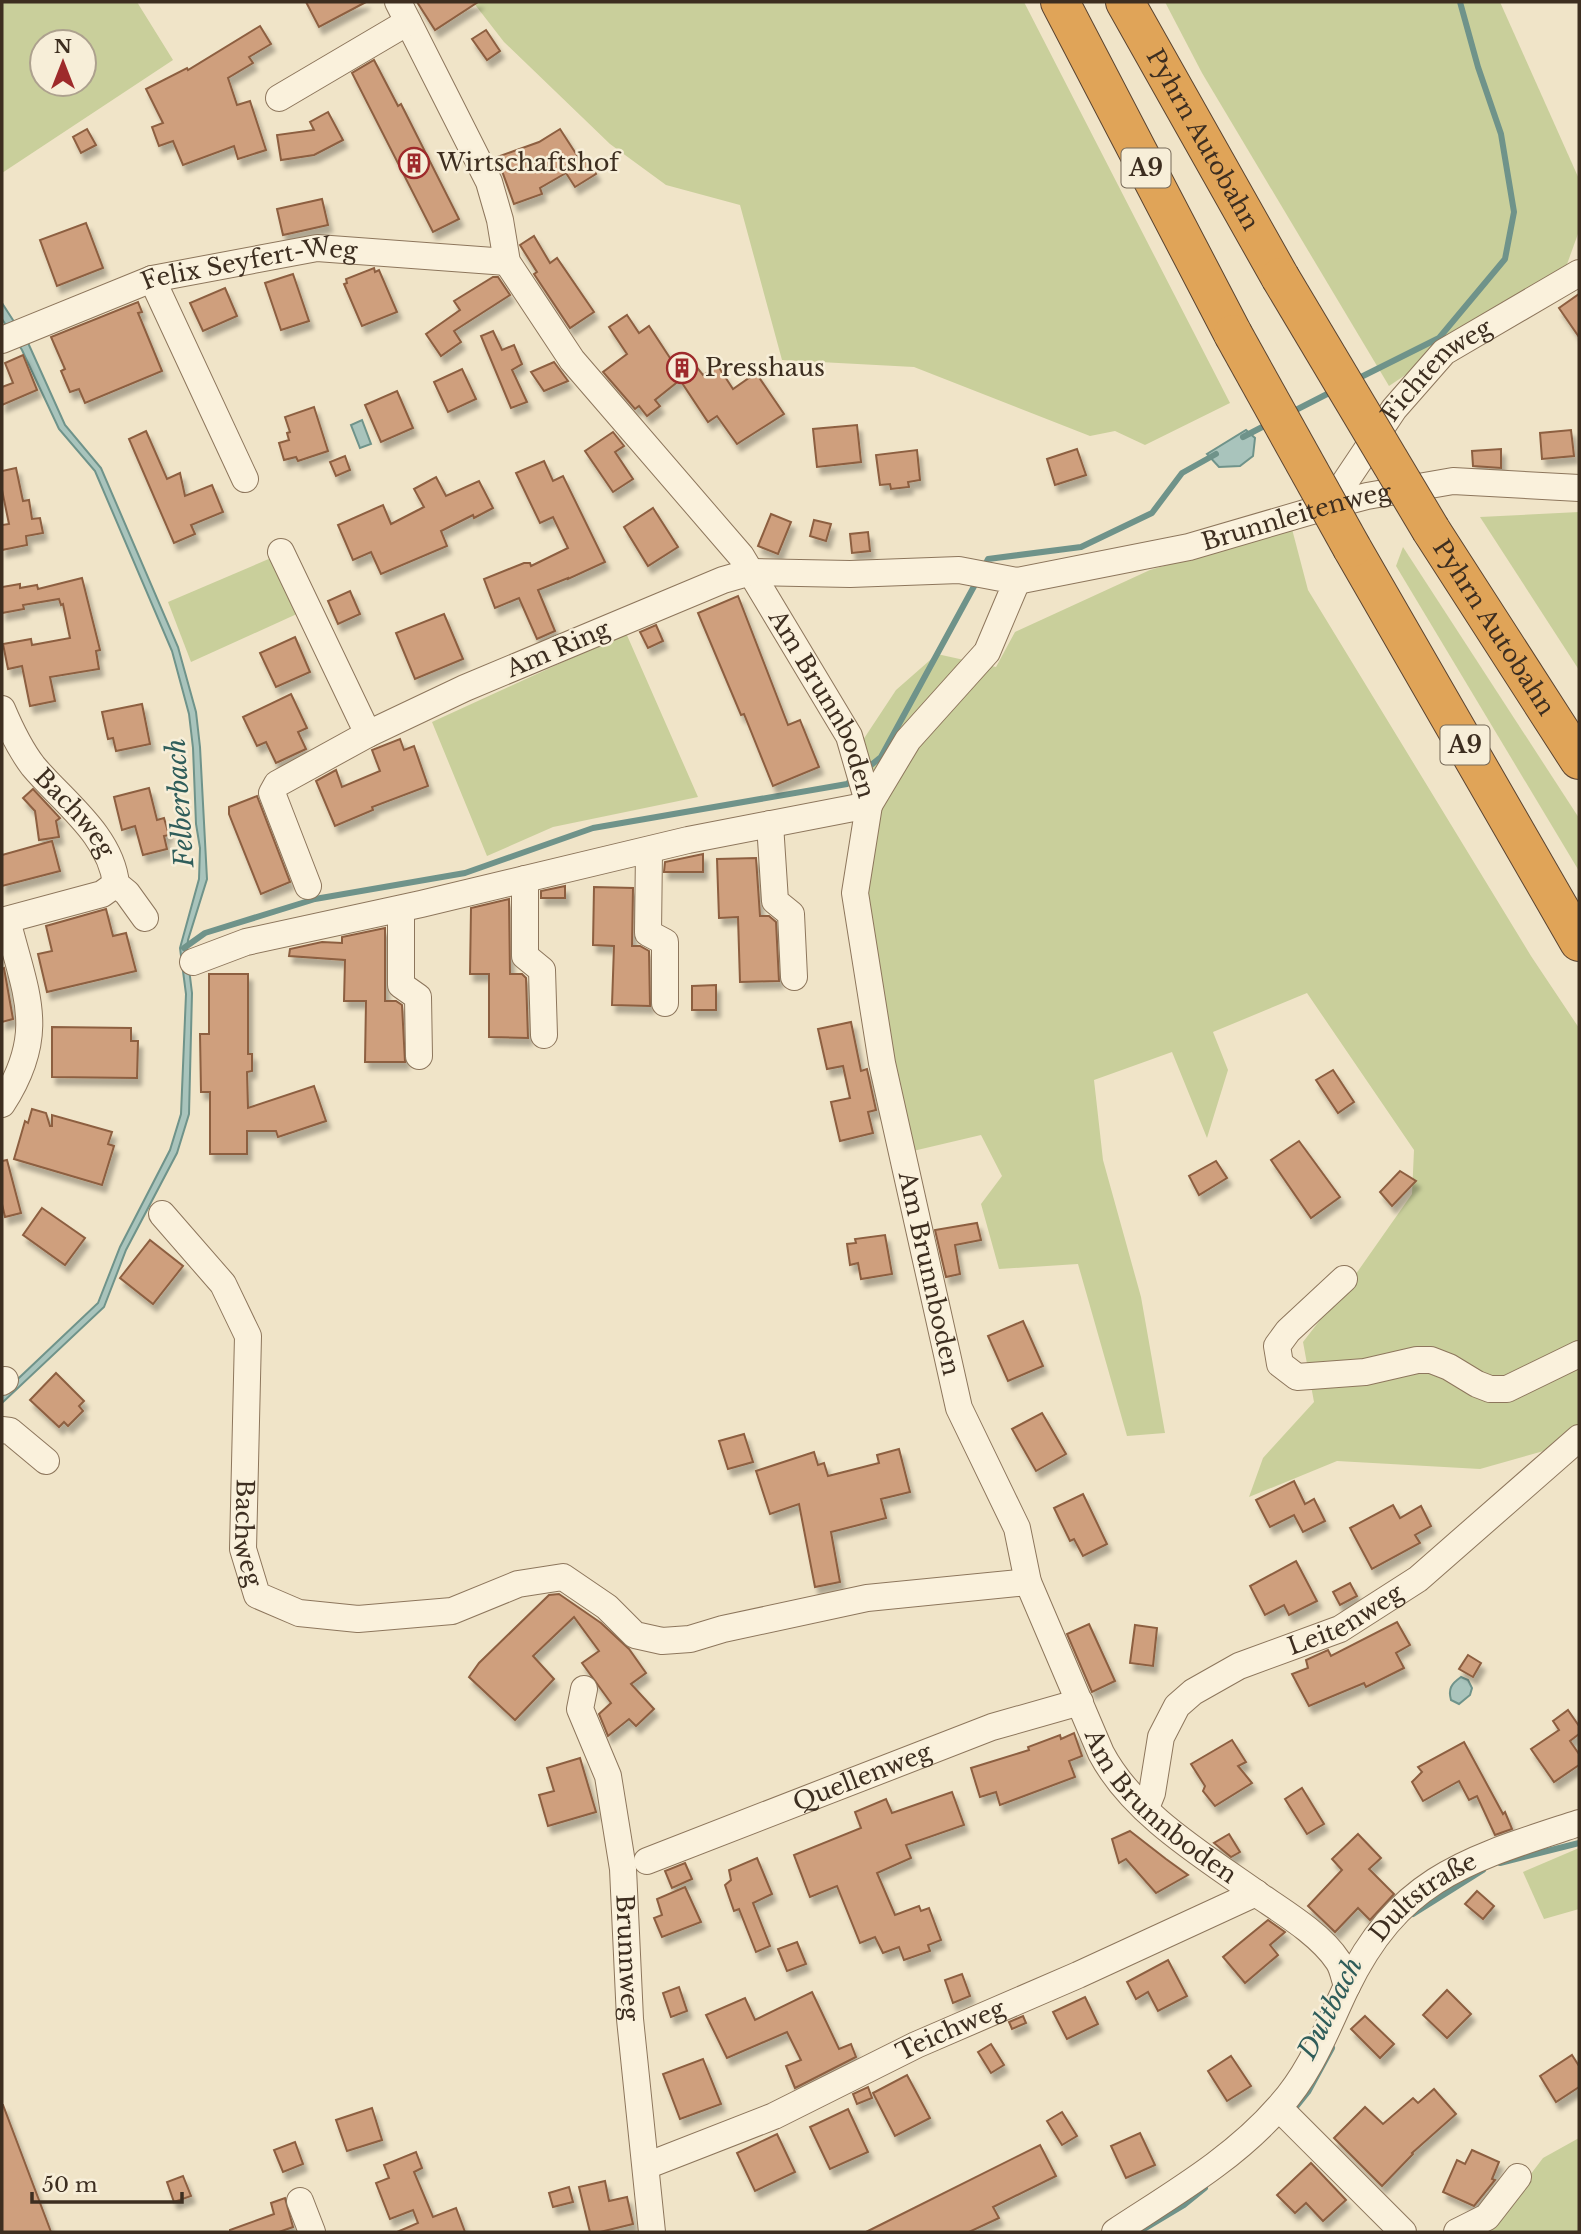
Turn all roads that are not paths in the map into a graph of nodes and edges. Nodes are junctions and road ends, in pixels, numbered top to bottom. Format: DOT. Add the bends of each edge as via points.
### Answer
graph roads {
  1 [pos="1060,2"];
  2 [pos="1125,2"];
  3 [pos="403,12"];
  4 [pos="279,98"];
  5 [pos="507,262"];
  6 [pos="1579,274"];
  7 [pos="152,279"];
  8 [pos="12,335"];
  9 [pos="245,479"];
  10 [pos="1579,488"];
  11 [pos="1329,506"];
  12 [pos="281,552"];
  13 [pos="751,572"];
  14 [pos="1005,579"];
  15 [pos="2,709"];
  16 [pos="368,734"];
  17 [pos="1579,760"];
  18 [pos="866,796"];
  19 [pos="770,824"];
  20 [pos="649,849"];
  21 [pos="525,879"];
  22 [pos="116,884"];
  23 [pos="308,886"];
  24 [pos="401,909"];
  25 [pos="145,918"];
  26 [pos="5,921"];
  27 [pos="1579,942"];
  28 [pos="193,962"];
  29 [pos="793,977"];
  30 [pos="665,1003"];
  31 [pos="544,1035"];
  32 [pos="419,1056"];
  33 [pos="2,1104"];
  34 [pos="162,1214"];
  35 [pos="1344,1279"];
  36 [pos="1579,1354"];
  37 [pos="2,1430"];
  38 [pos="1579,1438"];
  39 [pos="46,1461"];
  40 [pos="1028,1582"];
  41 [pos="584,1689"];
  42 [pos="1080,1702"];
  43 [pos="1146,1808"];
  44 [pos="1579,1823"];
  45 [pos="647,1861"];
  46 [pos="1256,1893"];
  47 [pos="1347,1986"];
  48 [pos="1285,2115"];
  49 [pos="646,2166"];
  50 [pos="1518,2177"];
  51 [pos="300,2201"];
  52 [pos="312,2232"];
  53 [pos="652,2232"];
  54 [pos="1115,2232"];
  55 [pos="1403,2232"];
  56 [pos="1457,2232"];
  1 -- 27 [label="highway, A9, bridge" via="1233,334"];
  2 -- 17 [label="highway, Pyhrn Autobahn / A9, bridge" via="1280,277 1431,530"];
  3 -- 4 [label="street"];
  3 -- 5 [label="street, Am Brunnboden" via="489,182"];
  5 -- 7 [label="street, Felix Seyfert-Weg" via="317,248"];
  5 -- 13 [label="street, Am Brunnboden" via="572,360"];
  6 -- 11 [label="street, Fichtenweg" via="1444,352 1394,410"];
  7 -- 8 [label="street, Felix Seyfert-Weg"];
  7 -- 9 [label="street"];
  10 -- 11 [label="street, Brunnleitenweg" via="1452,481"];
  11 -- 14 [label="street, Brunnleitenweg" via="1189,547"];
  12 -- 16 [label="street"];
  13 -- 14 [label="street, Brunnleitenweg" via="967,571"];
  13 -- 16 [label="street, Am Ring" via="466,688"];
  13 -- 18 [label="street, Am Brunnboden" via="849,736"];
  14 -- 18 [label="street" via="987,652 908,740"];
  15 -- 22 [label="street, Bachweg" via="33,766 102,846 115,871"];
  16 -- 23 [label="street, Am Ring" via="276,784 272,793"];
  18 -- 19 [label="street"];
  18 -- 40 [label="street, Am Brunnboden" via="855,893 882,1063 959,1408 1017,1528"];
  19 -- 20 [label="street"];
  19 -- 29 [label="street" via="775,901 791,914"];
  20 -- 21 [label="street"];
  20 -- 30 [label="street" via="648,933 664,942"];
  21 -- 24 [label="street"];
  21 -- 31 [label="street" via="525,956 542,970"];
  22 -- 25 [label="street, Bachweg"];
  22 -- 26 [label="street" via="102,894"];
  24 -- 28 [label="street" via="246,942"];
  24 -- 32 [label="street" via="401,985 418,997"];
  26 -- 33 [label="street" via="29,1004 30,1037 23,1067"];
  34 -- 40 [label="street, Bachweg" via="223,1284 248,1336 243,1549 257,1595 299,1613 358,1619 452,1611 518,1584 563,1577 607,1607 635,1635 662,1641 690,1639 867,1598"];
  35 -- 36 [label="street" via="1277,1346 1280,1364 1297,1377 1365,1372 1432,1360 1483,1387 1507,1390"];
  37 -- 39 [label="street" via="10,1431"];
  38 -- 43 [label="street, Leitenweg" via="1418,1579 1340,1629 1239,1666 1193,1692 1177,1706 1161,1737"];
  40 -- 42 [label="street, Am Brunnboden"];
  41 -- 49 [label="street, Brunnweg" via="580,1709 608,1776 623,1869 630,2019"];
  42 -- 43 [label="street, Am Brunnboden" via="1109,1767"];
  42 -- 45 [label="street, Quellenweg" via="992,1727"];
  43 -- 46 [label="street, Am Brunnboden" via="1171,1832"];
  44 -- 47 [label="street, Dultstraße" via="1441,1875 1391,1916"];
  46 -- 47 [label="street, Am Brunnboden" via="1306,1928 1334,1955"];
  46 -- 49 [label="street, Teichweg" via="916,2045 774,2116"];
  47 -- 48 [label="street, Dultstraße"];
  48 -- 54 [label="street, Dultstraße"];
  48 -- 55 [label="street"];
  49 -- 53 [label="street, Brunnweg"];
  50 -- 56 [label="street" via="1487,2217"];
  51 -- 52 [label="street"];
}
